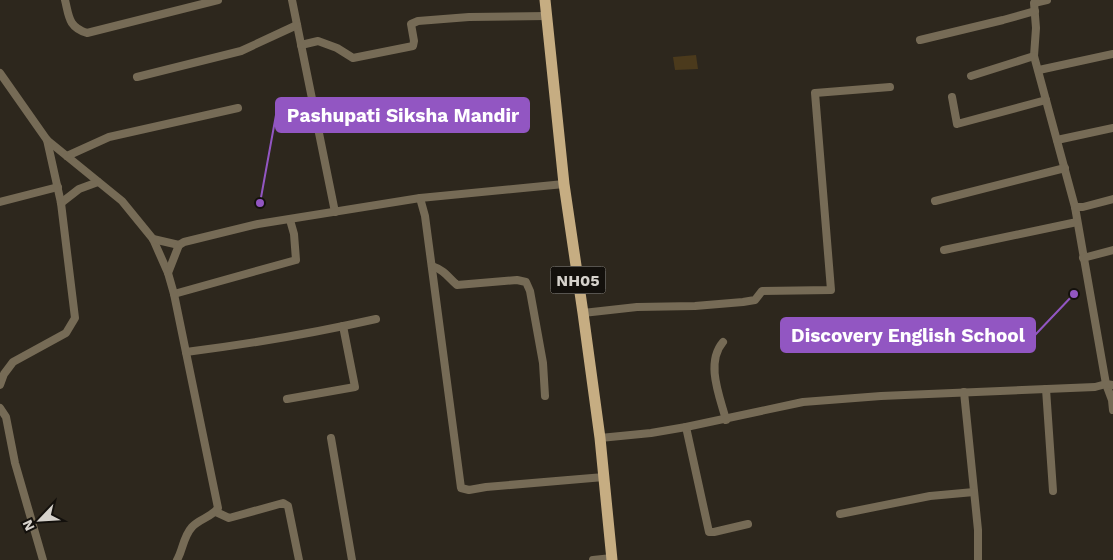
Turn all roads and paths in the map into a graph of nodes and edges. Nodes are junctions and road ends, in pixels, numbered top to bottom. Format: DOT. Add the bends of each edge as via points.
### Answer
graph roads {
  1 [pos="65,0"];
  2 [pos="218,0"];
  3 [pos="292,0"];
  4 [pos="546,0"];
  5 [pos="1047,0"];
  6 [pos="1034,5"];
  7 [pos="547,16"];
  8 [pos="297,25"];
  9 [pos="920,40"];
  10 [pos="301,45"];
  11 [pos="1113,54"];
  12 [pos="1034,56"];
  13 [pos="1039,70"];
  14 [pos="0,74"];
  15 [pos="971,76"];
  16 [pos="137,77"];
  17 [pos="890,87"];
  18 [pos="952,96"];
  19 [pos="1046,100"];
  20 [pos="238,108"];
  21 [pos="1113,128"];
  22 [pos="47,140"];
  23 [pos="1057,140"];
  24 [pos="67,156"];
  25 [pos="1065,168"];
  26 [pos="98,182"];
  27 [pos="564,184"];
  28 [pos="58,187"];
  29 [pos="420,198"];
  30 [pos="1113,199"];
  31 [pos="935,201"];
  32 [pos="0,202"];
  33 [pos="61,203"];
  34 [pos="1075,207"];
  35 [pos="335,212"];
  36 [pos="290,220"];
  37 [pos="1077,222"];
  38 [pos="153,239"];
  39 [pos="179,245"];
  40 [pos="944,250"];
  41 [pos="1113,250"];
  42 [pos="1083,258"];
  43 [pos="432,266"];
  44 [pos="168,272"];
  45 [pos="174,294"];
  46 [pos="583,313"];
  47 [pos="376,319"];
  48 [pos="343,326"];
  49 [pos="723,342"];
  50 [pos="186,352"];
  51 [pos="1109,384"];
  52 [pos="0,385"];
  53 [pos="1046,389"];
  54 [pos="964,392"];
  55 [pos="545,396"];
  56 [pos="287,399"];
  57 [pos="0,408"];
  58 [pos="1113,410"];
  59 [pos="726,420"];
  60 [pos="686,428"];
  61 [pos="331,438"];
  62 [pos="600,438"];
  63 [pos="604,477"];
  64 [pos="1052,491"];
  65 [pos="974,492"];
  66 [pos="216,512"];
  67 [pos="840,514"];
  68 [pos="748,524"];
  69 [pos="612,559"];
  70 [pos="43,560"];
  71 [pos="177,560"];
  72 [pos="299,560"];
  73 [pos="352,560"];
  74 [pos="594,560"];
  75 [pos="978,560"];
  1 -- 2 [label="street" via="72,24 86,33"];
  3 -- 8 [label="street"];
  4 -- 7 [label="main road, NH05"];
  5 -- 6 [label="street"];
  6 -- 9 [label="street" via="1002,20"];
  6 -- 12 [label="street"];
  7 -- 10 [label="street" via="418,20 411,24 413,46 353,58 318,41"];
  7 -- 27 [label="main road, NH05"];
  8 -- 10 [label="street"];
  8 -- 16 [label="street" via="241,52"];
  10 -- 35 [label="street"];
  11 -- 13 [label="street"];
  12 -- 13 [label="street"];
  12 -- 15 [label="street"];
  13 -- 19 [label="street"];
  14 -- 22 [label="street"];
  17 -- 46 [label="street" via="815,93 831,290 762,291 755,300 743,302"];
  18 -- 19 [label="street" via="957,124"];
  19 -- 23 [label="street"];
  20 -- 24 [label="street" via="108,137"];
  21 -- 23 [label="street"];
  22 -- 24 [label="street"];
  22 -- 28 [label="street"];
  23 -- 25 [label="street"];
  24 -- 26 [label="street"];
  25 -- 31 [label="street"];
  25 -- 34 [label="street"];
  26 -- 33 [label="street" via="79,189"];
  26 -- 38 [label="street" via="122,201"];
  27 -- 29 [label="street"];
  27 -- 46 [label="main road, NH05"];
  28 -- 32 [label="street"];
  28 -- 33 [label="street"];
  29 -- 35 [label="street"];
  29 -- 43 [label="street"];
  30 -- 34 [label="street"];
  33 -- 52 [label="street" via="75,318 66,333 13,362"];
  34 -- 37 [label="street"];
  35 -- 36 [label="street"];
  36 -- 39 [label="street" via="258,224"];
  36 -- 45 [label="street" via="296,260"];
  37 -- 40 [label="street"];
  37 -- 42 [label="street"];
  38 -- 39 [label="street"];
  38 -- 44 [label="street"];
  39 -- 44 [label="street"];
  41 -- 42 [label="street"];
  42 -- 51 [label="street"];
  43 -- 55 [label="street" via="448,275 457,286 517,280 526,282 543,363"];
  43 -- 63 [label="street" via="461,488 469,490"];
  44 -- 45 [label="street"];
  45 -- 50 [label="street"];
  46 -- 62 [label="main road, NH05"];
  47 -- 48 [label="street"];
  48 -- 50 [label="street"];
  48 -- 56 [label="street" via="355,387"];
  49 -- 59 [label="street" via="715,364 716,383"];
  50 -- 66 [label="street" via="215,489"];
  51 -- 53 [label="street"];
  51 -- 58 [label="street"];
  53 -- 54 [label="street"];
  53 -- 64 [label="street"];
  54 -- 59 [label="street" via="803,402"];
  54 -- 65 [label="street"];
  57 -- 70 [label="street" via="6,417"];
  59 -- 60 [label="street"];
  60 -- 62 [label="street"];
  60 -- 68 [label="street" via="709,532"];
  61 -- 73 [label="street"];
  62 -- 63 [label="main road, NH05"];
  63 -- 69 [label="main road, NH05"];
  65 -- 67 [label="street" via="930,496"];
  65 -- 75 [label="street"];
  66 -- 71 [label="street" via="192,526"];
  66 -- 72 [label="street" via="229,518 286,504"];
  69 -- 74 [label="street"];
}
